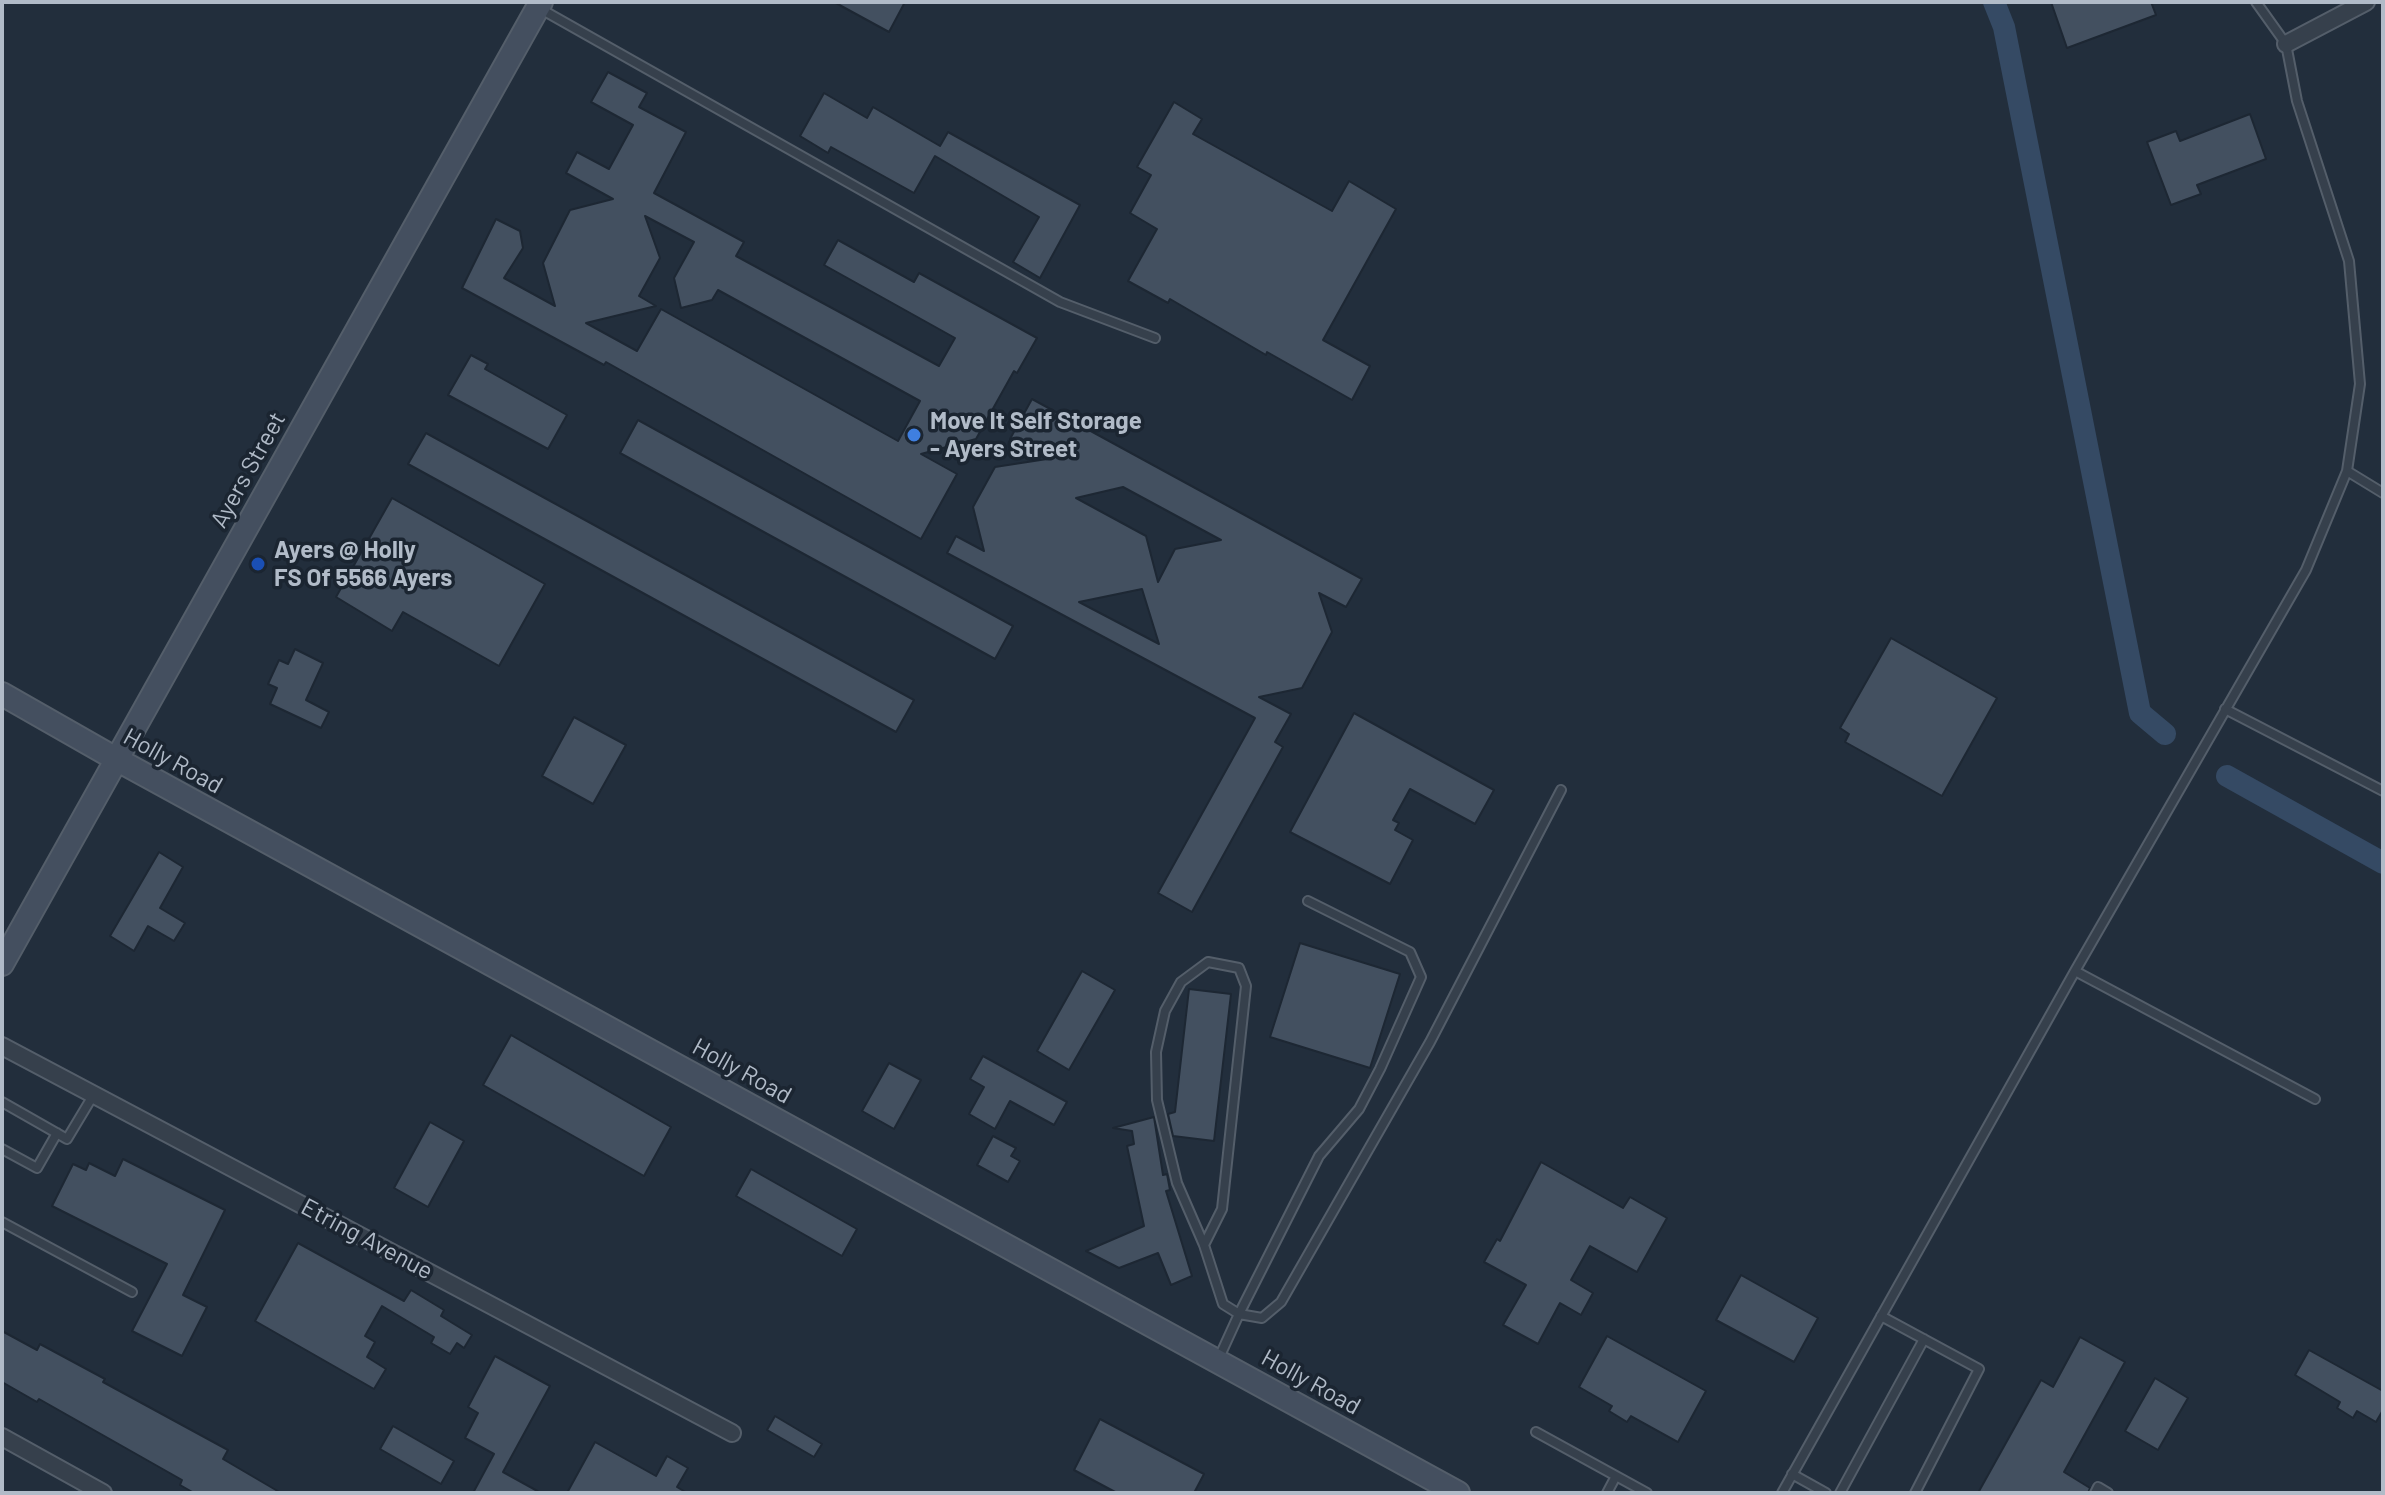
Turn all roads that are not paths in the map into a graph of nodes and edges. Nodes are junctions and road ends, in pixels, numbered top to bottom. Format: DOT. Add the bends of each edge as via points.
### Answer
graph roads {
  1 [pos="2256,2"];
  2 [pos="2366,2"];
  3 [pos="540,5"];
  4 [pos="2286,44"];
  5 [pos="1155,338"];
  6 [pos="2347,471"];
  7 [pos="2383,493"];
  8 [pos="2,694"];
  9 [pos="2225,709"];
  10 [pos="116,759"];
  11 [pos="1561,790"];
  12 [pos="2383,791"];
  13 [pos="1308,901"];
  14 [pos="2,964"];
  15 [pos="2075,971"];
  16 [pos="2,1046"];
  17 [pos="94,1094"];
  18 [pos="2315,1099"];
  19 [pos="2,1102"];
  20 [pos="57,1133"];
  21 [pos="2,1149"];
  22 [pos="2,1222"];
  23 [pos="1204,1245"];
  24 [pos="132,1292"];
  25 [pos="1239,1314"];
  26 [pos="1881,1316"];
  27 [pos="1924,1339"];
  28 [pos="1218,1361"];
  29 [pos="1536,1432"];
  30 [pos="732,1433"];
  31 [pos="2,1437"];
  32 [pos="1792,1474"];
  33 [pos="1616,1476"];
  34 [pos="103,1493"];
  35 [pos="1458,1493"];
  36 [pos="1607,1493"];
  37 [pos="1647,1493"];
  38 [pos="1782,1493"];
  39 [pos="1826,1493"];
  40 [pos="1840,1493"];
  41 [pos="1915,1493"];
  42 [pos="2095,1493"];
  43 [pos="2108,1493"];
  1 -- 4 [label="lane"];
  2 -- 4 [label="street"];
  3 -- 5 [label="lane" via="1060,302"];
  3 -- 10 [label="main road, Ayers Street"];
  4 -- 6 [label="lane" via="2297,101 2349,261 2360,384"];
  6 -- 7 [label="lane"];
  6 -- 9 [label="lane" via="2306,570"];
  8 -- 10 [label="main road, Holly Road"];
  9 -- 12 [label="lane"];
  9 -- 15 [label="lane"];
  10 -- 14 [label="main road, Ayers Street"];
  10 -- 28 [label="main road, Holly Road"];
  11 -- 25 [label="lane" via="1430,1042 1281,1302 1262,1318"];
  13 -- 25 [label="lane" via="1410,952 1421,977 1359,1109 1319,1156"];
  15 -- 18 [label="lane"];
  15 -- 26 [label="lane"];
  16 -- 17 [label="street, Etring Avenue"];
  17 -- 20 [label="lane" via="67,1139"];
  17 -- 30 [label="street, Etring Avenue"];
  19 -- 20 [label="lane"];
  20 -- 21 [label="lane" via="37,1168"];
  22 -- 24 [label="lane"];
  23 -- 23 [label="lane" via="1177,1183 1157,1100 1156,1052 1165,1011 1181,982 1208,962 1239,968 1246,986 1222,1209"];
  23 -- 25 [label="lane" via="1223,1304"];
  25 -- 28 [label="lane"];
  26 -- 27 [label="lane"];
  26 -- 32 [label="lane"];
  27 -- 40 [label="lane"];
  27 -- 41 [label="lane" via="1979,1369"];
  28 -- 35 [label="main road, Holly Road"];
  29 -- 33 [label="lane"];
  31 -- 34 [label="street"];
  32 -- 38 [label="lane"];
  32 -- 39 [label="lane"];
  33 -- 36 [label="lane"];
  33 -- 37 [label="lane"];
  42 -- 43 [label="lane" via="2098,1487"];
}
